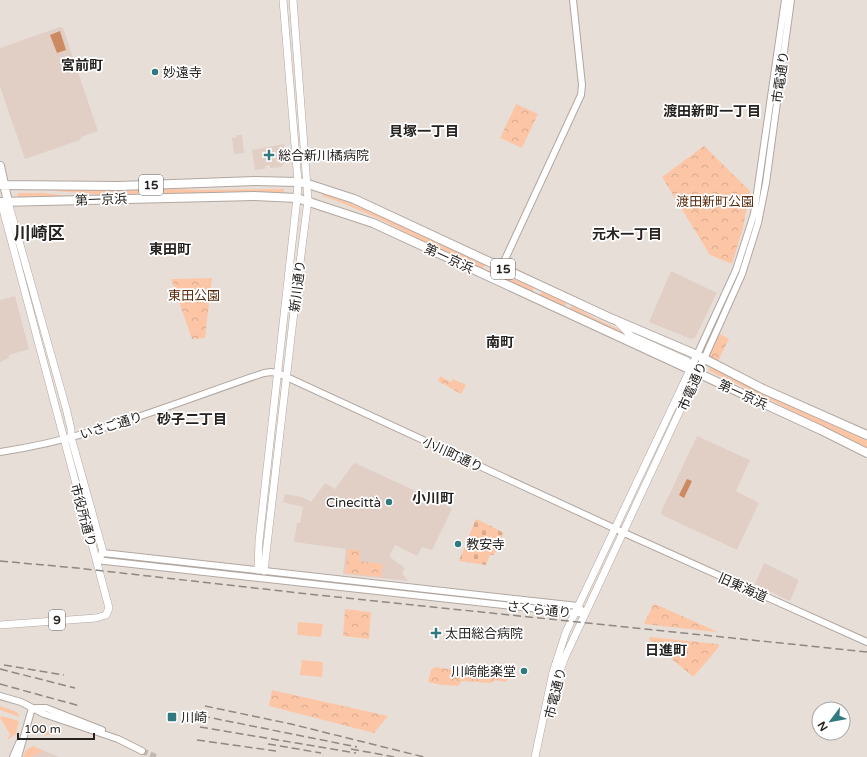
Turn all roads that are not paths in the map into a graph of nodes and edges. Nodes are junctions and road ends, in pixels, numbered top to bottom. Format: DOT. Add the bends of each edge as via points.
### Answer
graph roads {
  1 [pos="283,0"];
  2 [pos="293,0"];
  3 [pos="574,0"];
  4 [pos="785,0"];
  5 [pos="791,0"];
  6 [pos="299,95"];
  7 [pos="291,104"];
  8 [pos="0,166"];
  9 [pos="298,182"];
  10 [pos="308,184"];
  11 [pos="3,185"];
  12 [pos="297,198"];
  13 [pos="308,200"];
  14 [pos="2,201"];
  15 [pos="501,268"];
  16 [pos="618,322"];
  17 [pos="700,357"];
  18 [pos="691,367"];
  19 [pos="275,372"];
  20 [pos="699,373"];
  21 [pos="286,377"];
  22 [pos="867,435"];
  23 [pos="68,438"];
  24 [pos="0,452"];
  25 [pos="867,454"];
  26 [pos="619,531"];
  27 [pos="103,553"];
  28 [pos="96,560"];
  29 [pos="261,570"];
  30 [pos="256,578"];
  31 [pos="578,606"];
  32 [pos="572,614"];
  33 [pos="585,614"];
  34 [pos="0,624"];
  35 [pos="867,642"];
  36 [pos="0,696"];
  37 [pos="32,708"];
  38 [pos="25,734"];
  39 [pos="142,750"];
  40 [pos="13,757"];
  41 [pos="18,757"];
  42 [pos="535,757"];
  43 [pos="540,757"];
  1 -- 7 [label="main road, 新川通り"];
  2 -- 6 [label="main road, 新川通り"];
  3 -- 15 [label="street" via="581,94"];
  4 -- 17 [label="street, 市電通り" via="754,214 738,266"];
  5 -- 17 [label="street, 市電通り" via="766,183 758,223 742,274"];
  6 -- 7 [label="main road"];
  6 -- 10 [label="main road, 新川通り"];
  7 -- 9 [label="main road, 新川通り"];
  8 -- 11 [label="highway"];
  9 -- 10 [label="highway, 第一京浜 / 15"];
  9 -- 11 [label="highway, 第一京浜 / 15" via="255,180 119,186"];
  9 -- 12 [label="main road, 新川通り"];
  10 -- 13 [label="main road, 新川通り"];
  10 -- 15 [label="highway, 第一京浜 / 15" via="354,199"];
  11 -- 14 [label="highway"];
  12 -- 13 [label="highway, 第一京浜 / 15"];
  12 -- 14 [label="highway, 第一京浜 / 15" via="254,196"];
  12 -- 19 [label="main road, 新川通り"];
  13 -- 18 [label="highway, 第一京浜 / 15" via="373,222"];
  13 -- 21 [label="main road, 新川通り"];
  14 -- 23 [label="main road, 市役所通り / 9"];
  14 -- 23 [label="main road, 市役所通り / 9" via="66,408 71,429"];
  15 -- 16 [label="highway, 第一京浜 / 15"];
  16 -- 17 [label="highway, 第一京浜 / 15"];
  16 -- 18 [label="main road" via="631,336 687,361"];
  17 -- 18 [label="main road, 市電通り"];
  17 -- 20 [label="main road, 市電通り"];
  17 -- 22 [label="highway, 第一京浜 / 15" via="763,389"];
  18 -- 20 [label="highway, 第一京浜 / 15"];
  18 -- 26 [label="main road, 市電通り"];
  19 -- 21 [label="street, 小川町通り"];
  19 -- 23 [label="street, いさご通り"];
  19 -- 29 [label="main road, 新川通り" via="259,541"];
  20 -- 25 [label="highway, 第一京浜 / 15"];
  20 -- 26 [label="main road, 市電通り"];
  21 -- 26 [label="street, 小川町通り"];
  21 -- 29 [label="main road, 新川通り"];
  23 -- 24 [label="street"];
  23 -- 27 [label="main road, 市役所通り / 9"];
  23 -- 28 [label="main road, 市役所通り / 9"];
  26 -- 31 [label="main road, 市電通り"];
  26 -- 33 [label="main road, 市電通り"];
  26 -- 35 [label="street, 旧東海道"];
  27 -- 28 [label="main road, 市役所通り"];
  27 -- 29 [label="street, さくら通り"];
  28 -- 30 [label="street, さくら通り"];
  28 -- 34 [label="main road, 9" via="109,608 106,615 96,618"];
  29 -- 30 [label="street"];
  29 -- 31 [label="street, さくら通り"];
  30 -- 32 [label="street, さくら通り"];
  31 -- 32 [label="main road, 市電通り"];
  31 -- 33 [label="street, さくら通り"];
  32 -- 33 [label="street, さくら通り"];
  32 -- 42 [label="main road, 市電通り" via="553,672"];
  33 -- 43 [label="main road, 市電通り" via="558,674"];
  36 -- 37 [label="street"];
  37 -- 38 [label="street"];
  37 -- 39 [label="street"];
  38 -- 40 [label="street"];
  38 -- 41 [label="street"];
}
